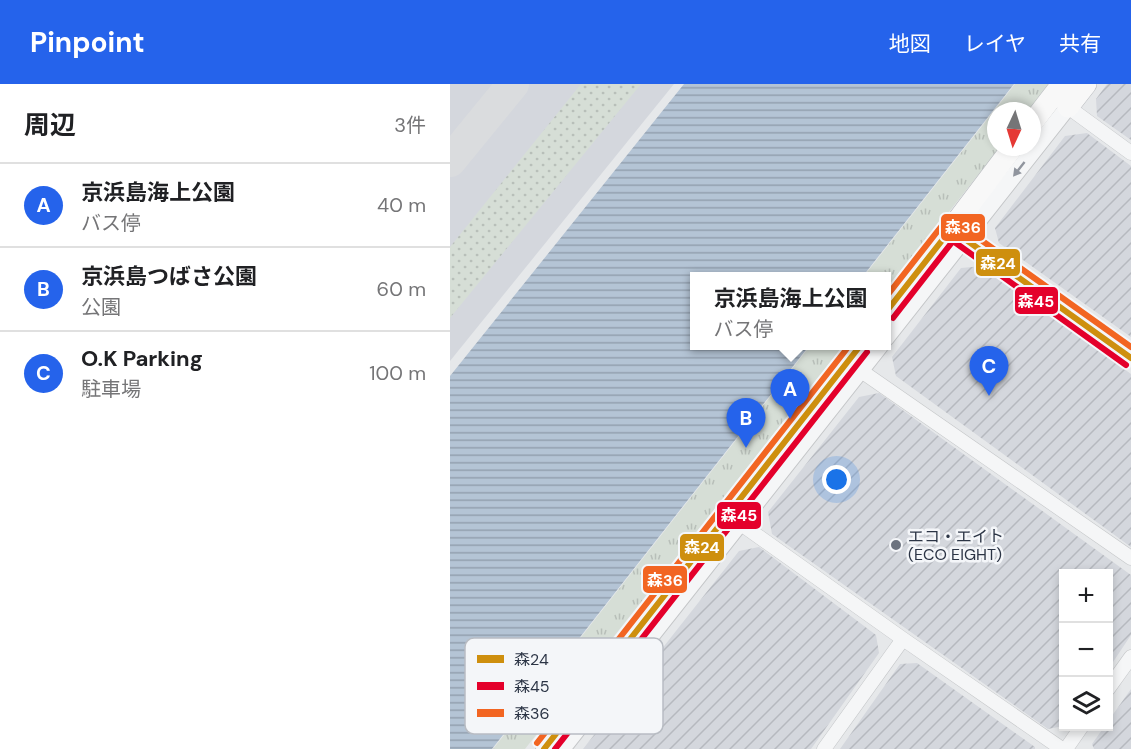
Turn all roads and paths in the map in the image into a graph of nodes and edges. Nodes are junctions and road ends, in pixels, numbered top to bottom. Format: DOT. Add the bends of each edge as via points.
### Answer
graph roads {
  1 [pos="1062,84"];
  2 [pos="1086,84"];
  3 [pos="1068,107"];
  4 [pos="1041,111"];
  5 [pos="1131,153"];
  6 [pos="1007,156"];
  7 [pos="957,234"];
  8 [pos="891,307"];
  9 [pos="891,331"];
  10 [pos="859,350"];
  11 [pos="874,350"];
  12 [pos="1131,358"];
  13 [pos="854,366"];
  14 [pos="741,524"];
  15 [pos="1131,558"];
  16 [pos="633,638"];
  17 [pos="648,638"];
  18 [pos="903,639"];
  19 [pos="1131,657"];
  20 [pos="1113,682"];
  21 [pos="1078,731"];
  22 [pos="555,734"];
  23 [pos="574,734"];
  24 [pos="543,749"];
  25 [pos="562,749"];
  26 [pos="824,749"];
  27 [pos="1064,749"];
  1 -- 4 [label="highway"];
  2 -- 3 [label="highway"];
  3 -- 5 [label="street"];
  3 -- 7 [label="street, one-way"];
  6 -- 7 [label="highway"];
  7 -- 8 [label="street"];
  7 -- 9 [label="street"];
  7 -- 12 [label="street"];
  10 -- 13 [label="street"];
  11 -- 13 [label="street"];
  13 -- 14 [label="street"];
  13 -- 15 [label="street"];
  13 -- 16 [label="street"];
  14 -- 17 [label="street"];
  14 -- 18 [label="street"];
  18 -- 26 [label="street"];
  18 -- 27 [label="street"];
  19 -- 20 [label="street"];
  21 -- 27 [label="street"];
  22 -- 24 [label="street"];
  23 -- 25 [label="street"];
}
